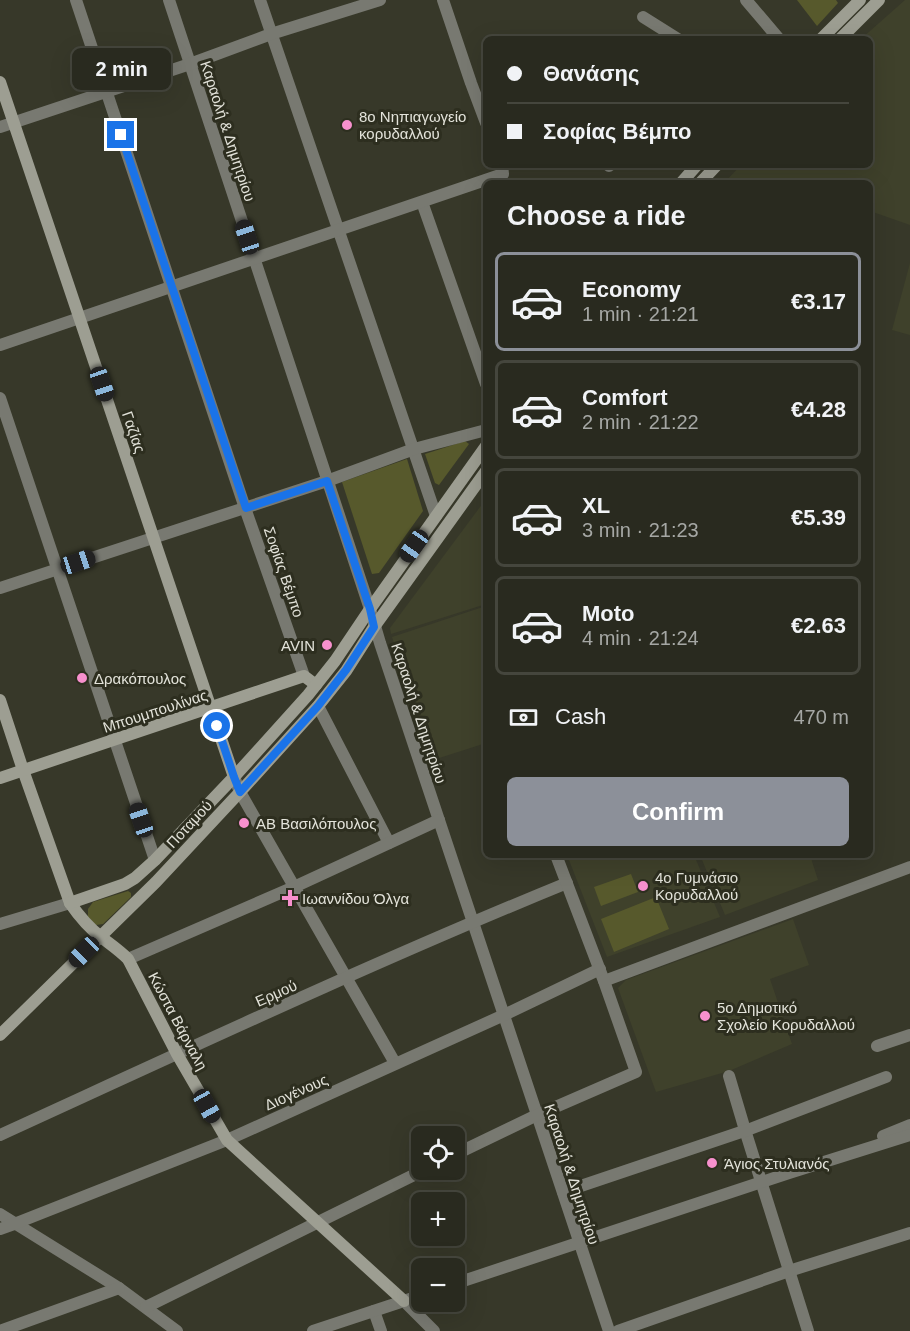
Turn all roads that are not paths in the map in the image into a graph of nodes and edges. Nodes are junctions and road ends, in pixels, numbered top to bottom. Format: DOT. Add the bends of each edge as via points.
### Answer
graph roads {
  1 [pos="76,0"];
  2 [pos="169,0"];
  3 [pos="260,0"];
  4 [pos="380,0"];
  5 [pos="443,0"];
  6 [pos="746,0"];
  7 [pos="860,0"];
  8 [pos="879,0"];
  9 [pos="848,5"];
  10 [pos="643,17"];
  11 [pos="272,34"];
  12 [pos="673,36"];
  13 [pos="776,36"];
  14 [pos="823,36"];
  15 [pos="843,36"];
  16 [pos="190,64"];
  17 [pos="0,82"];
  18 [pos="106,91"];
  19 [pos="483,115"];
  20 [pos="14,122"];
  21 [pos="0,127"];
  22 [pos="695,168"];
  23 [pos="714,168"];
  24 [pos="503,170"];
  25 [pos="684,180"];
  26 [pos="703,180"];
  27 [pos="422,202"];
  28 [pos="338,230"];
  29 [pos="254,258"];
  30 [pos="172,286"];
  31 [pos="80,317"];
  32 [pos="0,345"];
  33 [pos="483,375"];
  34 [pos="0,398"];
  35 [pos="483,431"];
  36 [pos="414,449"];
  37 [pos="483,450"];
  38 [pos="483,475"];
  39 [pos="327,481"];
  40 [pos="246,508"];
  41 [pos="436,516"];
  42 [pos="154,538"];
  43 [pos="57,569"];
  44 [pos="0,588"];
  45 [pos="370,609"];
  46 [pos="374,627"];
  47 [pos="304,676"];
  48 [pos="316,686"];
  49 [pos="0,700"];
  50 [pos="318,706"];
  51 [pos="211,708"];
  52 [pos="114,740"];
  53 [pos="23,770"];
  54 [pos="234,777"];
  55 [pos="0,778"];
  56 [pos="240,792"];
  57 [pos="439,820"];
  58 [pos="389,843"];
  59 [pos="557,858"];
  60 [pos="155,860"];
  61 [pos="910,867"];
  62 [pos="567,883"];
  63 [pos="294,886"];
  64 [pos="70,903"];
  65 [pos="473,922"];
  66 [pos="0,924"];
  67 [pos="100,936"];
  68 [pos="128,959"];
  69 [pos="602,975"];
  70 [pos="346,978"];
  71 [pos="504,1015"];
  72 [pos="1,1029"];
  73 [pos="910,1035"];
  74 [pos="877,1046"];
  75 [pos="177,1054"];
  76 [pos="395,1063"];
  77 [pos="729,1076"];
  78 [pos="886,1077"];
  79 [pos="537,1115"];
  80 [pos="745,1130"];
  81 [pos="0,1135"];
  82 [pos="909,1136"];
  83 [pos="226,1140"];
  84 [pos="465,1150"];
  85 [pos="411,1176"];
  86 [pos="761,1182"];
  87 [pos="563,1192"];
  88 [pos="0,1214"];
  89 [pos="316,1223"];
  90 [pos="14,1224"];
  91 [pos="0,1229"];
  92 [pos="910,1233"];
  93 [pos="579,1242"];
  94 [pos="789,1272"];
  95 [pos="465,1280"];
  96 [pos="118,1288"];
  97 [pos="411,1299"];
  98 [pos="404,1301"];
  99 [pos="146,1307"];
  100 [pos="374,1311"];
  101 [pos="0,1331"];
  102 [pos="177,1331"];
  103 [pos="313,1331"];
  104 [pos="381,1331"];
  105 [pos="434,1331"];
  106 [pos="609,1331"];
  107 [pos="618,1331"];
  108 [pos="808,1331"];
  1 -- 18 [label="street, Σοφίας Βέμπο"];
  2 -- 16 [label="street, Καραολή & Δημητρίου"];
  3 -- 11 [label="street"];
  4 -- 11 [label="street"];
  5 -- 19 [label="street"];
  6 -- 13 [label="street"];
  7 -- 9 [label="street"];
  8 -- 15 [label="street"];
  9 -- 14 [label="street"];
  10 -- 12 [label="street"];
  11 -- 16 [label="street"];
  11 -- 28 [label="street"];
  16 -- 18 [label="street"];
  16 -- 29 [label="street, Καραολή & Δημητρίου"];
  17 -- 20 [label="street, Γαζίας"];
  18 -- 20 [label="street"];
  18 -- 30 [label="street, Σοφίας Βέμπο"];
  20 -- 21 [label="street"];
  20 -- 31 [label="street, Γαζίας"];
  22 -- 25 [label="street"];
  23 -- 26 [label="street"];
  24 -- 27 [label="street"];
  27 -- 28 [label="street"];
  27 -- 33 [label="street"];
  28 -- 29 [label="street"];
  28 -- 36 [label="street"];
  29 -- 30 [label="street"];
  29 -- 39 [label="street, Καραολή & Δημητρίου"];
  30 -- 31 [label="street"];
  30 -- 40 [label="street, Σοφίας Βέμπο"];
  31 -- 32 [label="street"];
  31 -- 42 [label="street, Γαζίας"];
  34 -- 43 [label="street"];
  35 -- 36 [label="street"];
  36 -- 39 [label="street"];
  36 -- 41 [label="street"];
  37 -- 41 [label="street, Ποταμού"];
  38 -- 46 [label="street, Ποταμού"];
  39 -- 40 [label="street"];
  39 -- 45 [label="street, Καραολή & Δημητρίου"];
  40 -- 42 [label="street"];
  40 -- 47 [label="street, Σοφίας Βέμπο"];
  41 -- 45 [label="street, Ποταμού"];
  42 -- 43 [label="street"];
  42 -- 51 [label="street, Γαζίας"];
  43 -- 44 [label="street"];
  43 -- 52 [label="street"];
  45 -- 46 [label="street, Καραολή & Δημητρίου"];
  45 -- 48 [label="street, Ποταμού"];
  46 -- 50 [label="street, Ποταμού"];
  46 -- 57 [label="street, Καραολή & Δημητρίου"];
  47 -- 48 [label="street"];
  47 -- 51 [label="street, Μπουμπουλίνας"];
  48 -- 54 [label="street, Ποταμού"];
  49 -- 53 [label="street, Κώστα Βάρναλη"];
  50 -- 56 [label="street, Ποταμού"];
  50 -- 58 [label="street"];
  51 -- 52 [label="street, Μπουμπουλίνας"];
  51 -- 54 [label="street, Γαζίας"];
  52 -- 53 [label="street, Μπουμπουλίνας"];
  52 -- 60 [label="street"];
  53 -- 55 [label="street, Μπουμπουλίνας"];
  53 -- 64 [label="street, Κώστα Βάρναλη"];
  54 -- 56 [label="street, Γαζίας"];
  54 -- 60 [label="street, Ποταμού"];
  56 -- 63 [label="street, Γαζίας"];
  56 -- 67 [label="street, Ποταμού"];
  57 -- 58 [label="street"];
  57 -- 65 [label="street, Καραολή & Δημητρίου"];
  58 -- 63 [label="street"];
  59 -- 62 [label="street"];
  60 -- 64 [label="street, Ποταμού" via="125,884"];
  61 -- 69 [label="street, Διογένους"];
  62 -- 65 [label="street, Ερμού"];
  62 -- 69 [label="street"];
  63 -- 68 [label="street"];
  63 -- 70 [label="street, Γαζίας"];
  64 -- 66 [label="street"];
  64 -- 67 [label="street, Κώστα Βάρναλη"];
  65 -- 70 [label="street, Ερμού"];
  65 -- 71 [label="street, Καραολή & Δημητρίου"];
  67 -- 68 [label="street, Κώστα Βάρναλη"];
  67 -- 72 [label="street, Ποταμού"];
  68 -- 75 [label="street, Κώστα Βάρναλη"];
  69 -- 71 [label="street, Διογένους"];
  69 -- 79 [label="street" via="636,1072"];
  70 -- 75 [label="street, Ερμού"];
  70 -- 76 [label="street, Γαζίας"];
  71 -- 76 [label="street, Διογένους"];
  71 -- 79 [label="street, Καραολή & Δημητρίου"];
  73 -- 74 [label="street"];
  75 -- 81 [label="street, Ερμού"];
  75 -- 83 [label="street, Κώστα Βάρναλη"];
  76 -- 83 [label="street, Διογένους"];
  77 -- 80 [label="street"];
  78 -- 80 [label="street"];
  79 -- 84 [label="street"];
  79 -- 87 [label="street, Καραολή & Δημητρίου"];
  80 -- 86 [label="street"];
  80 -- 87 [label="street"];
  82 -- 86 [label="street"];
  83 -- 89 [label="street, Κώστα Βάρναλη"];
  83 -- 90 [label="street, Διογένους"];
  85 -- 89 [label="street"];
  86 -- 93 [label="street"];
  86 -- 94 [label="street"];
  87 -- 93 [label="street, Καραολή & Δημητρίου"];
  88 -- 90 [label="street"];
  89 -- 98 [label="street, Κώστα Βάρναλη"];
  89 -- 99 [label="street"];
  90 -- 91 [label="street, Διογένους"];
  90 -- 96 [label="street"];
  92 -- 94 [label="street"];
  93 -- 95 [label="street"];
  93 -- 106 [label="street, Καραολή & Δημητρίου"];
  94 -- 107 [label="street"];
  94 -- 108 [label="street"];
  96 -- 99 [label="street"];
  96 -- 101 [label="street"];
  97 -- 98 [label="street"];
  98 -- 100 [label="street"];
  98 -- 105 [label="street, Κώστα Βάρναλη"];
  99 -- 102 [label="street"];
  100 -- 103 [label="street"];
  100 -- 104 [label="street"];
}
